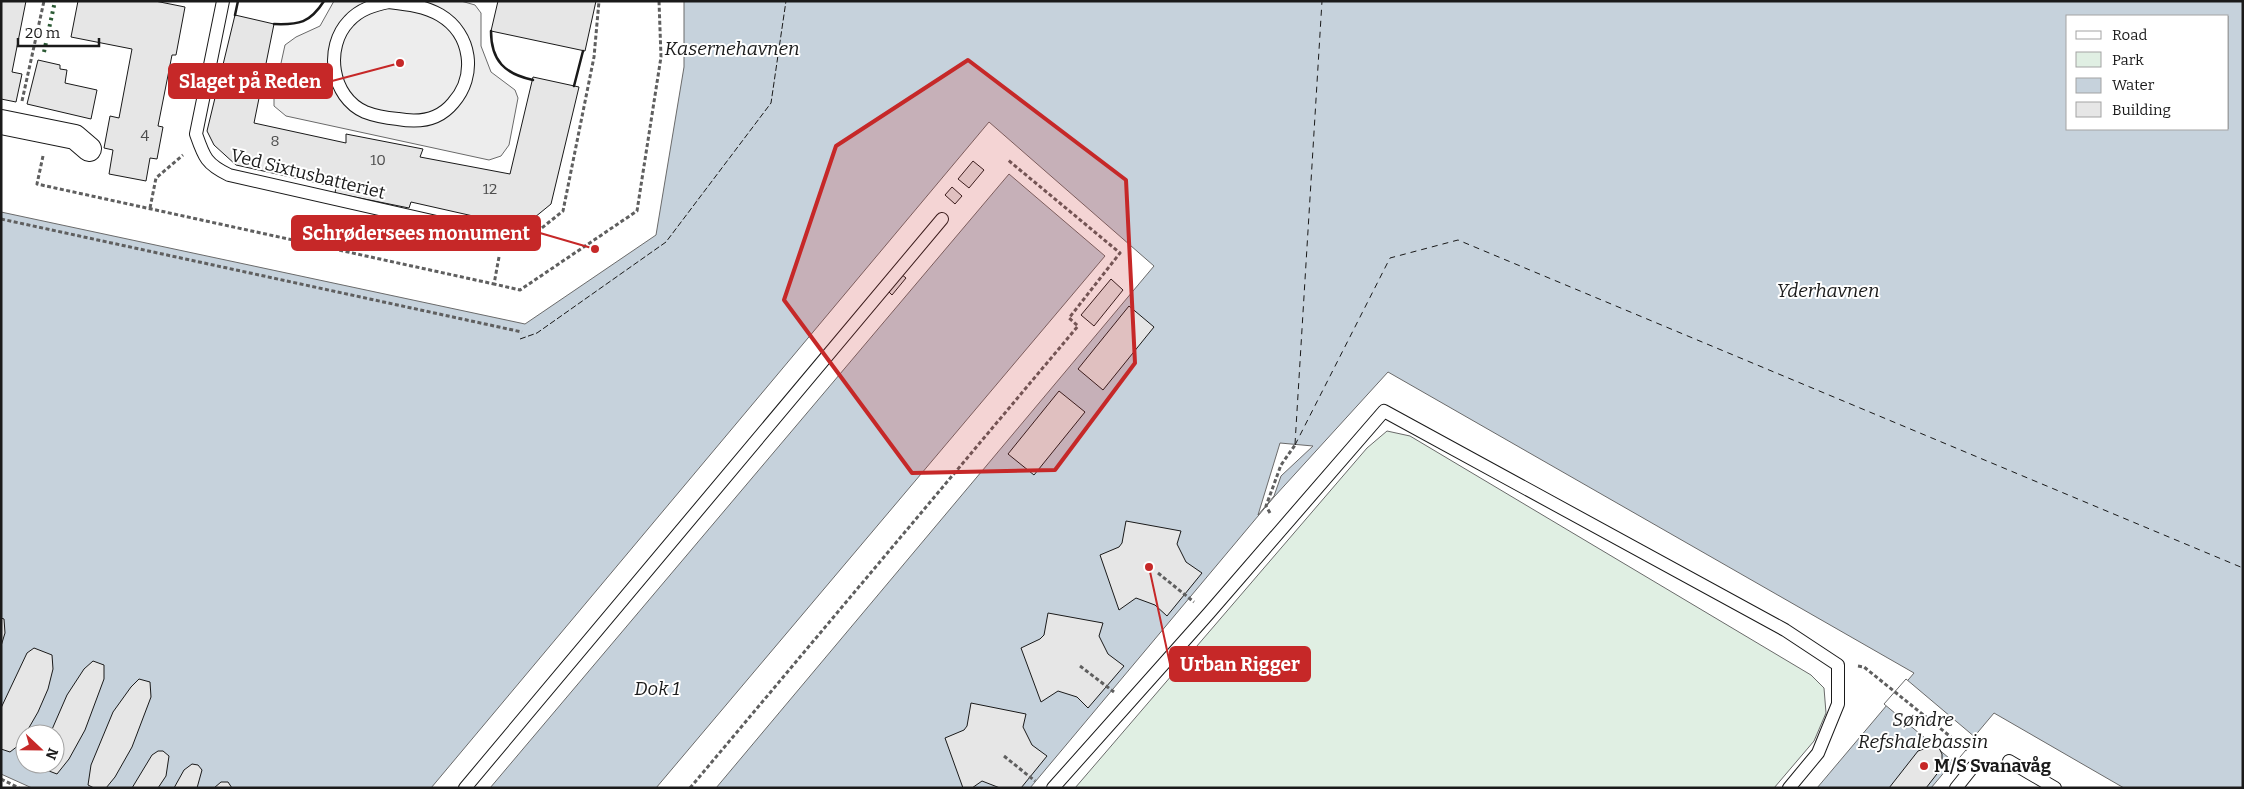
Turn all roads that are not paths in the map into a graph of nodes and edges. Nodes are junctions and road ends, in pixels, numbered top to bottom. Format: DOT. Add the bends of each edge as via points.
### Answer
graph roads {
  1 [pos="223,1"];
  2 [pos="415,3"];
  3 [pos="9,124"];
  4 [pos="89,148"];
  5 [pos="942,219"];
  6 [pos="505,237"];
  7 [pos="2009,761"];
  8 [pos="1972,768"];
  9 [pos="465,788"];
  10 [pos="1053,788"];
  11 [pos="1789,788"];
  12 [pos="1956,788"];
  13 [pos="2055,788"];
  1 -- 6 [label="lane, Ved Sixtusbatteriet" via="196,134 203,155 213,168 229,175"];
  2 -- 2 [label="lane" via="439,14 460,34 468,57 464,86 452,105 429,119 414,122 365,112 338,84 334,70 338,36 358,13 373,6 389,2"];
  3 -- 4 [label="street" via="75,137"];
  5 -- 9 [label="lane"];
  7 -- 13 [label="lane"];
  8 -- 12 [label="lane"];
  10 -- 11 [label="lane" via="1384,411 1784,630 1838,664 1838,704 1818,753"];
}
